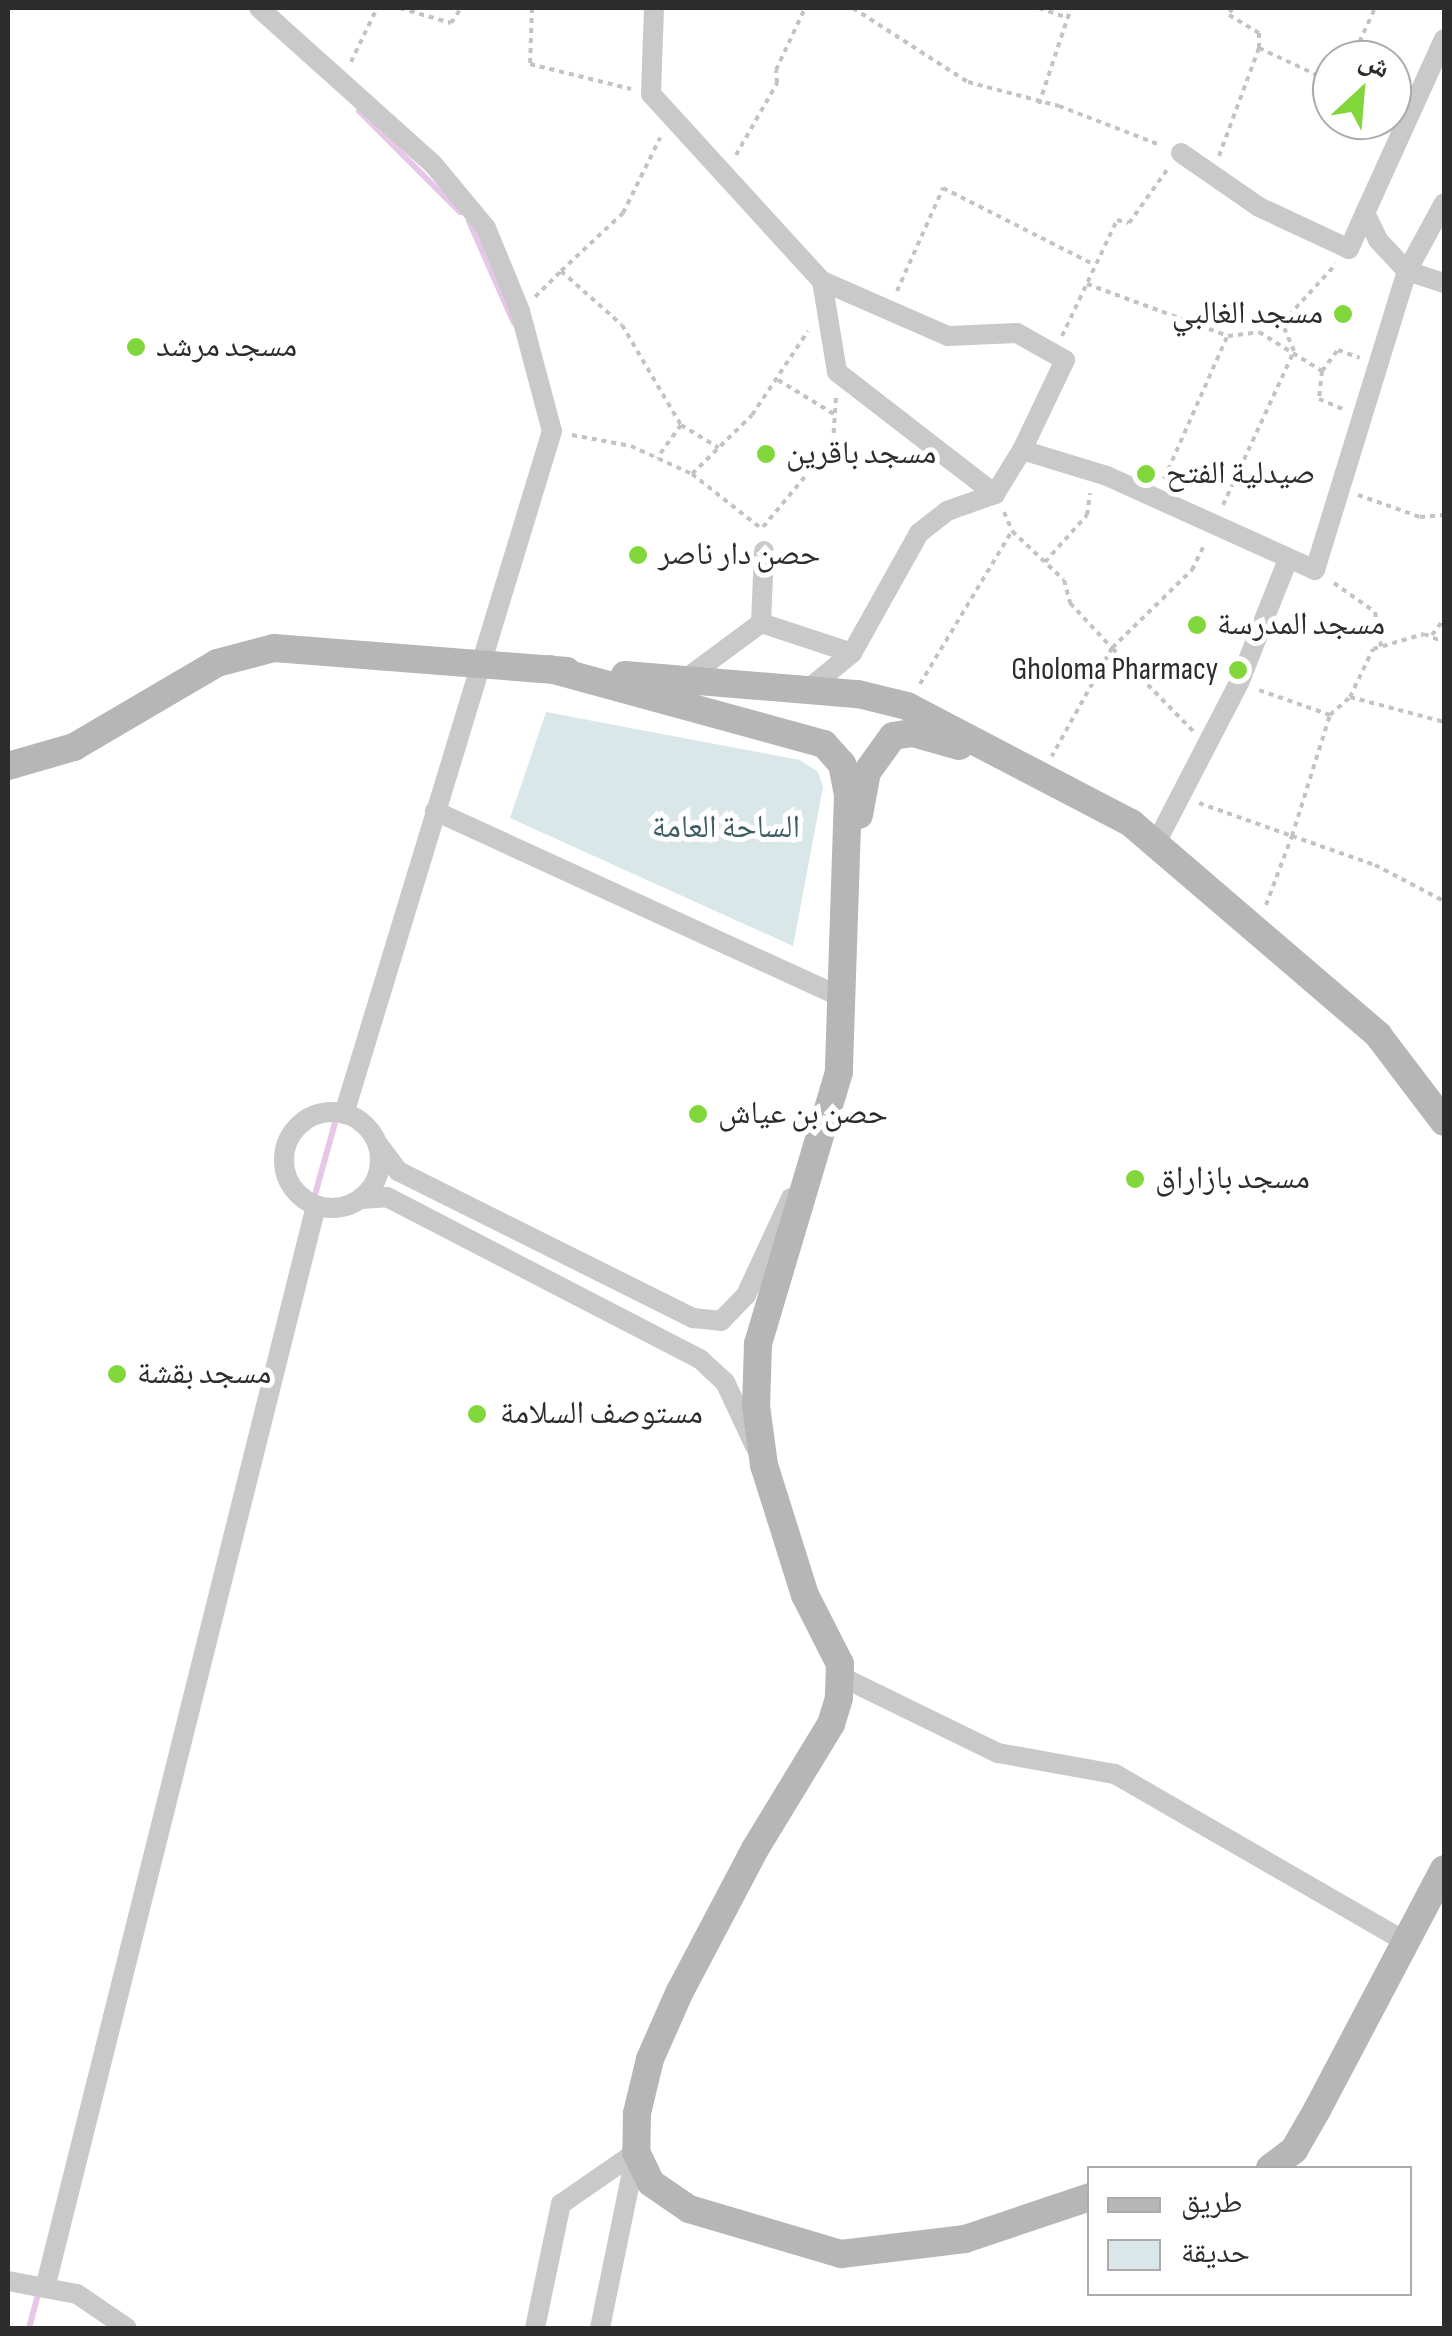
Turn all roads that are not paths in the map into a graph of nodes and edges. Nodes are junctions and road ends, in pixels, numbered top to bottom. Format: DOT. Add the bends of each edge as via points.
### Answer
graph roads {
  1 [pos="259,8"];
  2 [pos="654,8"];
  3 [pos="1444,39"];
  4 [pos="1181,153"];
  5 [pos="1444,203"];
  6 [pos="1365,213"];
  7 [pos="1407,271"];
  8 [pos="1444,284"];
  9 [pos="824,292"];
  10 [pos="1022,450"];
  11 [pos="995,494"];
  12 [pos="764,551"];
  13 [pos="1288,559"];
  14 [pos="761,623"];
  15 [pos="852,653"];
  16 [pos="481,664"];
  17 [pos="550,670"];
  18 [pos="684,680"];
  19 [pos="807,690"];
  20 [pos="1013,762"];
  21 [pos="8,766"];
  22 [pos="435,811"];
  23 [pos="1156,843"];
  24 [pos="846,887"];
  25 [pos="842,997"];
  26 [pos="344,1114"];
  27 [pos="1444,1122"];
  28 [pos="822,1133"];
  29 [pos="378,1144"];
  30 [pos="361,1199"];
  31 [pos="316,1206"];
  32 [pos="764,1465"];
  33 [pos="840,1676"];
  34 [pos="1444,1870"];
  35 [pos="1406,1942"];
  36 [pos="636,2152"];
  37 [pos="1273,2166"];
  38 [pos="1087,2199"];
  39 [pos="8,2281"];
  40 [pos="46,2284"];
  41 [pos="127,2328"];
  42 [pos="535,2328"];
  43 [pos="600,2328"];
  1 -- 16 [label="street" via="433,164 486,228 520,312 552,431"];
  2 -- 9 [label="street" via="651,94"];
  3 -- 6 [label="street"];
  4 -- 6 [label="street" via="1259,208 1349,249"];
  5 -- 7 [label="street"];
  6 -- 7 [label="street" via="1378,240"];
  7 -- 8 [label="street"];
  7 -- 13 [label="street" via="1314,570"];
  9 -- 10 [label="street" via="948,336 1017,333 1065,360"];
  9 -- 11 [label="street" via="838,372"];
  10 -- 11 [label="street"];
  10 -- 13 [label="street" via="1156,496"];
  11 -- 15 [label="street" via="947,511 919,533"];
  12 -- 14 [label="street"];
  13 -- 23 [label="street" via="1239,683"];
  14 -- 15 [label="street"];
  14 -- 18 [label="street"];
  15 -- 19 [label="street"];
  16 -- 17 [label="main road"];
  16 -- 21 [label="main road" via="274,648 217,663 74,747"];
  16 -- 22 [label="street"];
  17 -- 18 [label="main road"];
  17 -- 24 [label="main road" via="824,744 842,764 848,794"];
  18 -- 19 [label="main road"];
  19 -- 20 [label="main road" via="907,706"];
  20 -- 23 [label="main road"];
  20 -- 24 [label="main road" via="914,733 893,736 866,772"];
  22 -- 25 [label="street"];
  22 -- 26 [label="street"];
  23 -- 27 [label="main road" via="1378,1035"];
  24 -- 25 [label="main road"];
  25 -- 28 [label="main road" via="840,1072"];
  26 -- 29 [label="street"];
  26 -- 31 [label="street" via="312,1116 298,1126 284,1154 291,1186"];
  28 -- 29 [label="street" via="746,1295 721,1321 692,1318 659,1303 398,1172"];
  28 -- 32 [label="main road" via="758,1344 756,1406"];
  29 -- 30 [label="street" via="378,1174"];
  30 -- 31 [label="street" via="332,1209"];
  30 -- 32 [label="street" via="387,1197 700,1359 725,1382"];
  31 -- 40 [label="street"];
  32 -- 33 [label="main road"];
  33 -- 35 [label="street" via="998,1753 1115,1774"];
  33 -- 36 [label="main road" via="831,1724 754,1849 650,2059 636,2113"];
  34 -- 35 [label="main road"];
  35 -- 37 [label="main road" via="1294,2150"];
  36 -- 38 [label="main road" via="651,2183 689,2209 842,2254 964,2239"];
  36 -- 42 [label="street" via="561,2204"];
  36 -- 43 [label="street"];
  39 -- 40 [label="street"];
  40 -- 41 [label="street" via="77,2294"];
}
